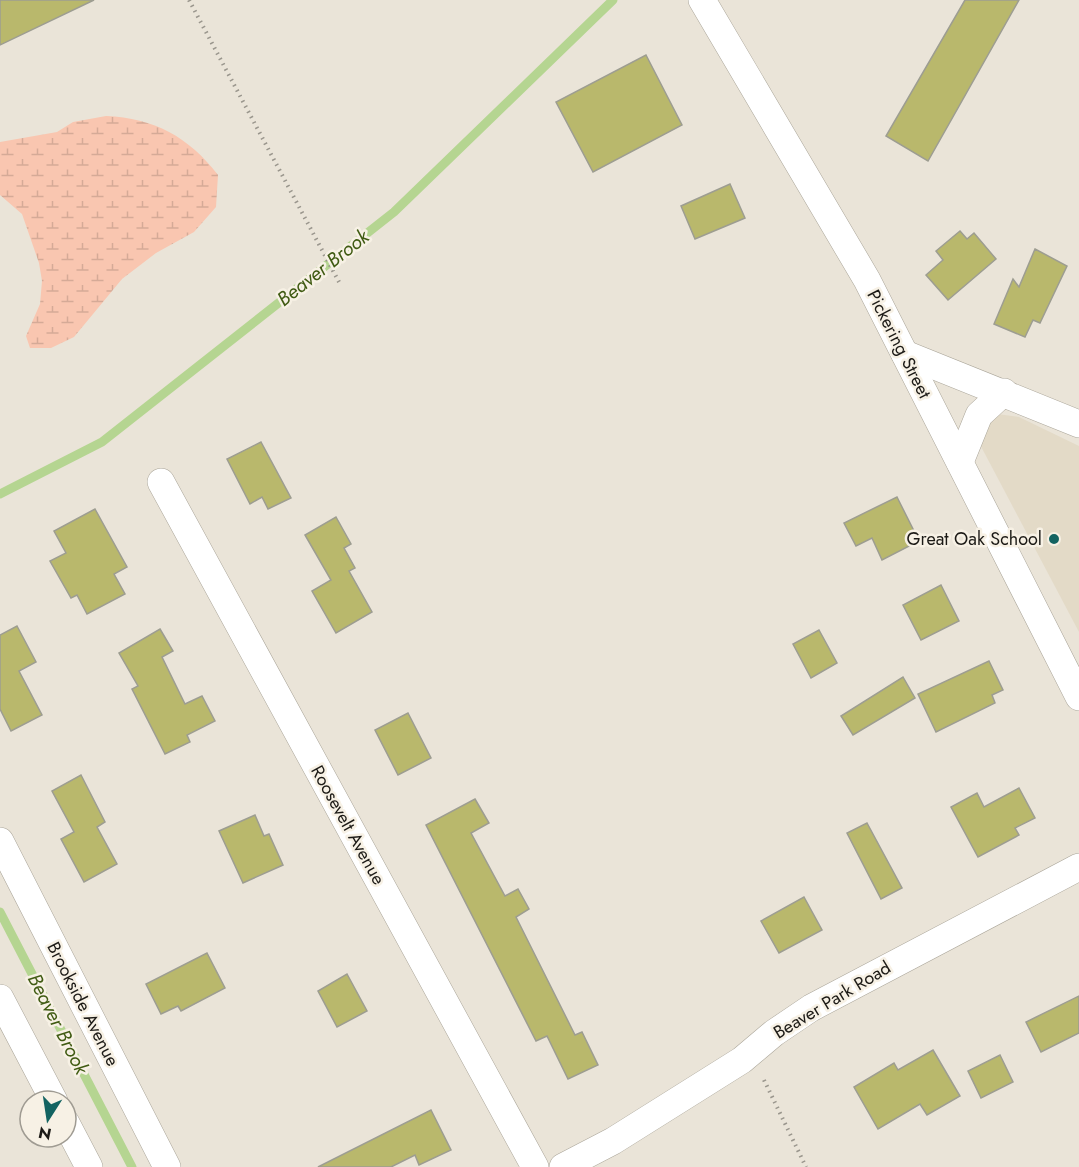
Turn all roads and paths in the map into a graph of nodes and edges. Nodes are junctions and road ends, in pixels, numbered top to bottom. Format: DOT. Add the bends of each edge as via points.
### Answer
graph roads {
  1 [pos="189,0"];
  2 [pos="702,0"];
  3 [pos="339,282"];
  4 [pos="905,354"];
  5 [pos="1004,392"];
  6 [pos="1079,424"];
  7 [pos="960,462"];
  8 [pos="161,482"];
  9 [pos="1079,697"];
  10 [pos="0,841"];
  11 [pos="1079,867"];
  12 [pos="0,998"];
  13 [pos="751,1052"];
  14 [pos="48,1089"];
  15 [pos="78,1146"];
  16 [pos="89,1167"];
  17 [pos="167,1167"];
  18 [pos="535,1167"];
  19 [pos="563,1167"];
  20 [pos="806,1167"];
  1 -- 3 [label="path"];
  2 -- 4 [label="street, Pickering Street" via="867,280"];
  4 -- 5 [label="street"];
  4 -- 7 [label="street, Pickering Street"];
  5 -- 6 [label="street"];
  5 -- 7 [label="street" via="979,415"];
  7 -- 9 [label="street, Pickering Street"];
  8 -- 18 [label="street, Roosevelt Avenue"];
  10 -- 17 [label="street, Brookside Avenue"];
  11 -- 13 [label="street, Beaver Park Road" via="811,1008"];
  12 -- 14 [label="street"];
  13 -- 19 [label="street, Beaver Park Road" via="613,1141"];
  13 -- 20 [label="path"];
  15 -- 16 [label="street"];
}
